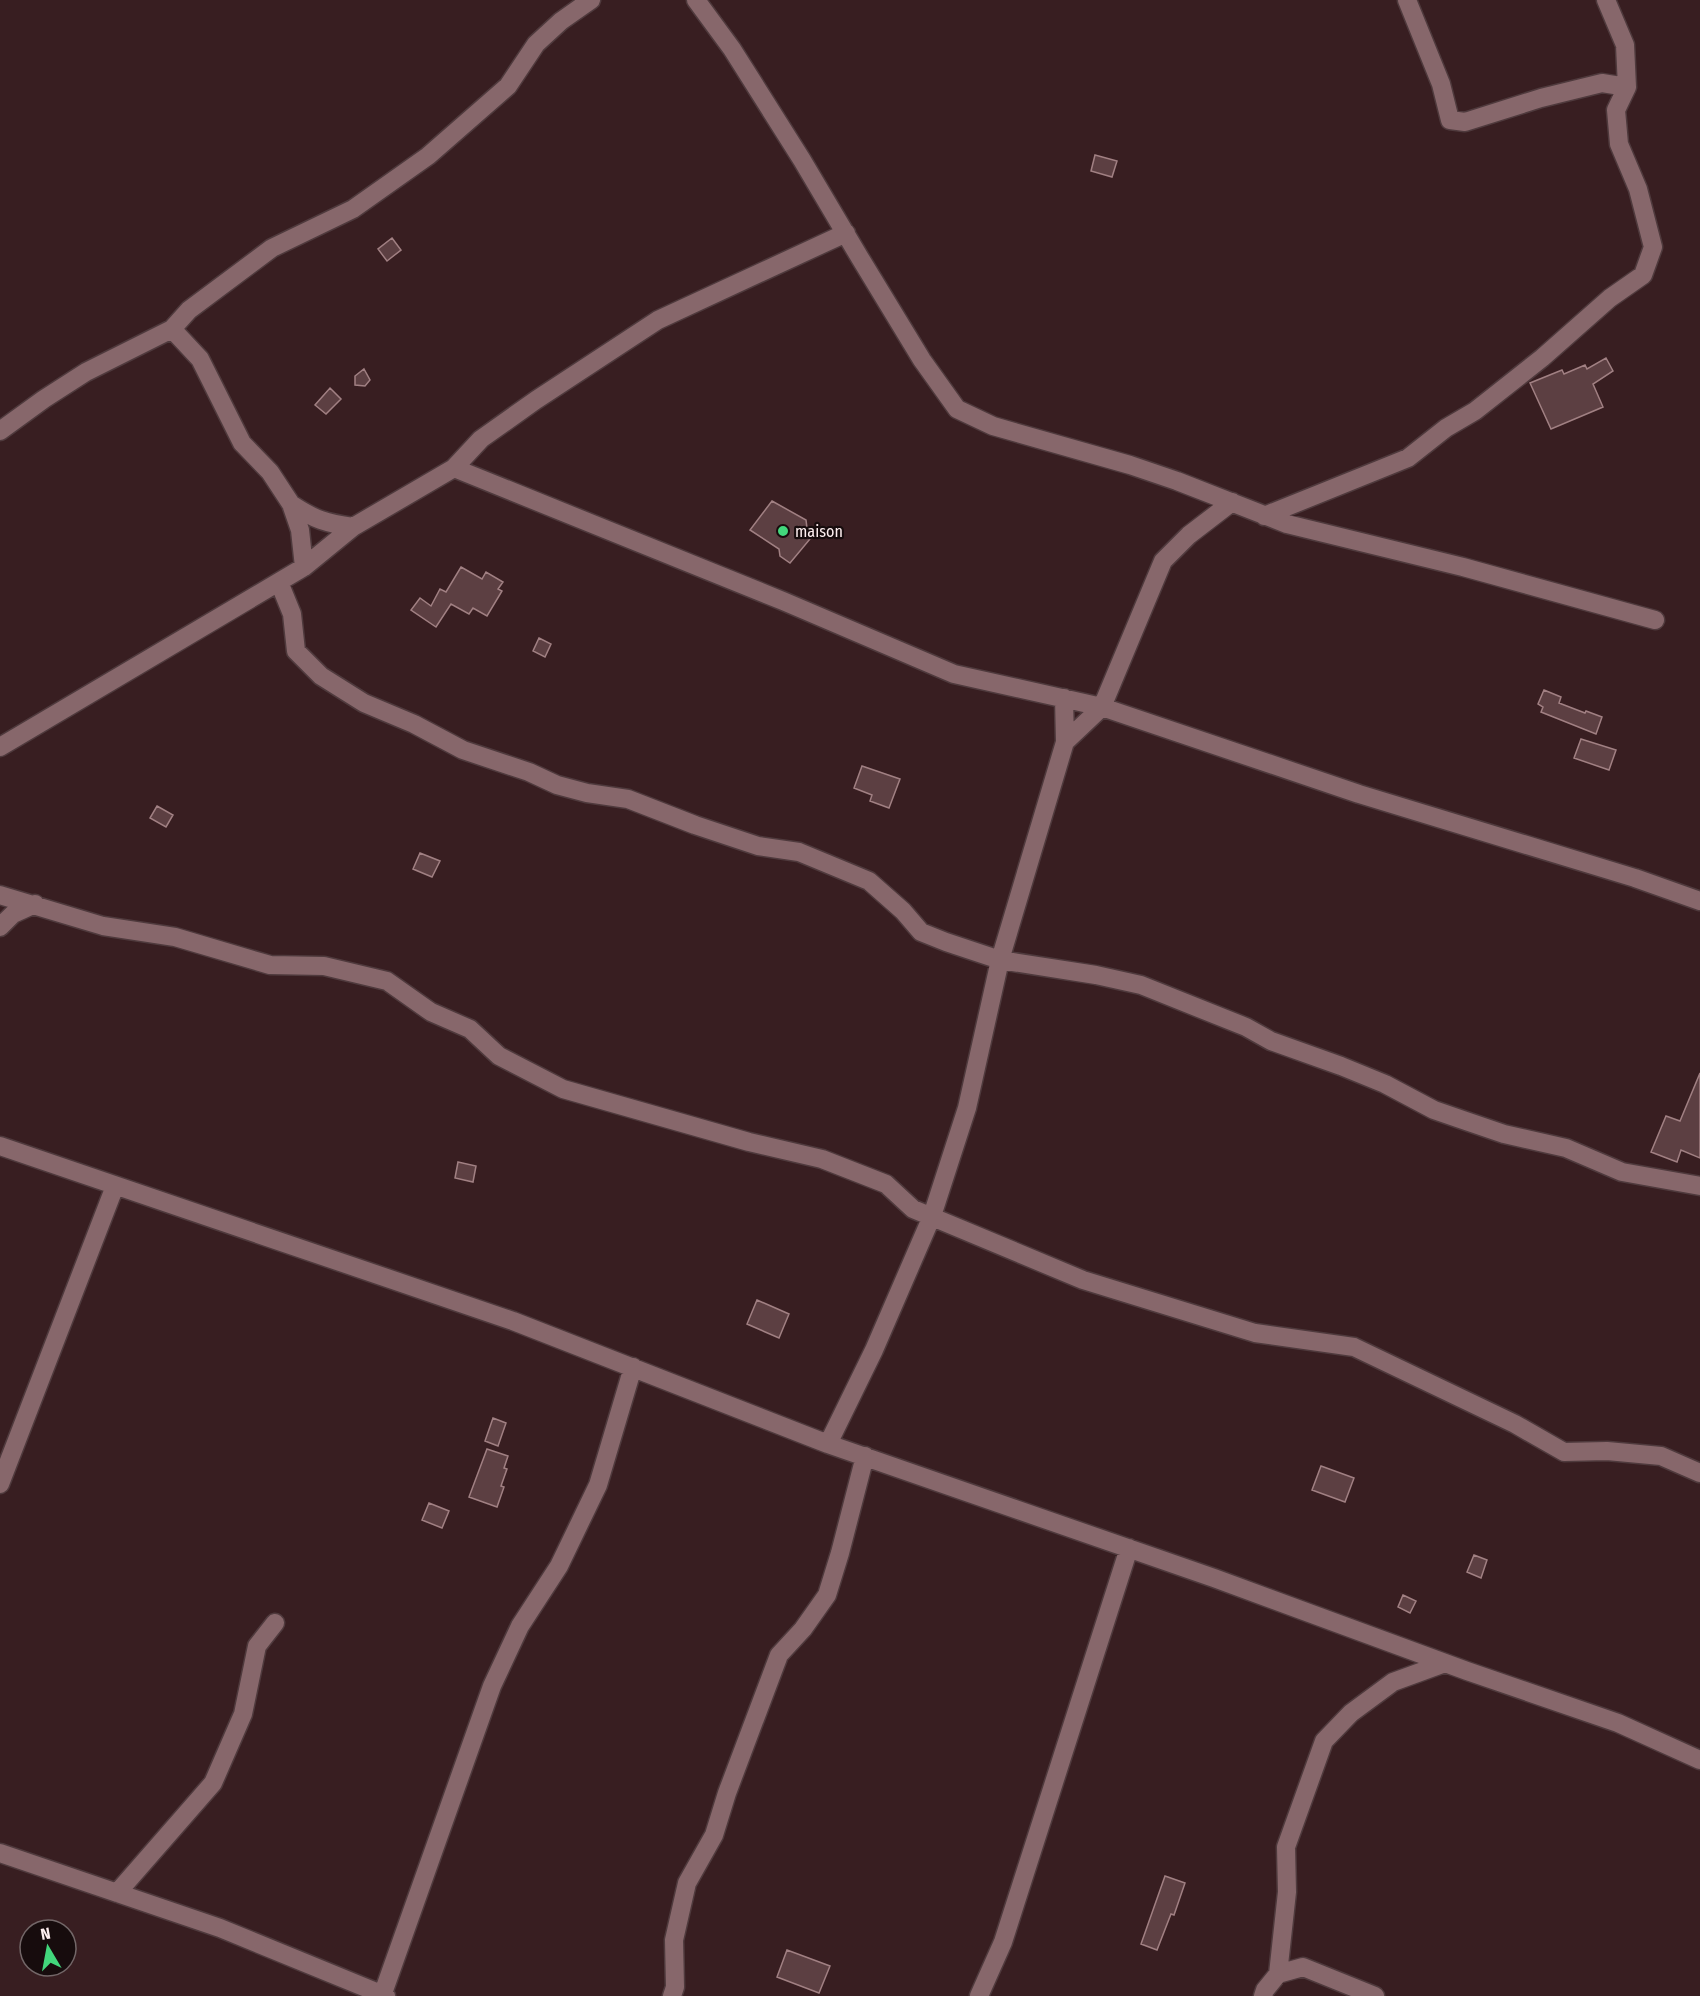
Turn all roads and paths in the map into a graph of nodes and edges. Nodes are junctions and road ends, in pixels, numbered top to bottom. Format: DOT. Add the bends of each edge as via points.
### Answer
graph roads {
  1 [pos="591,0"];
  2 [pos="696,0"];
  3 [pos="1407,0"];
  4 [pos="1606,0"];
  5 [pos="1627,87"];
  6 [pos="846,233"];
  7 [pos="172,329"];
  8 [pos="0,431"];
  9 [pos="454,468"];
  10 [pos="1232,502"];
  11 [pos="291,504"];
  12 [pos="1264,516"];
  13 [pos="353,527"];
  14 [pos="304,567"];
  15 [pos="279,582"];
  16 [pos="1654,620"];
  17 [pos="1064,698"];
  18 [pos="1101,706"];
  19 [pos="1065,742"];
  20 [pos="0,747"];
  21 [pos="0,895"];
  22 [pos="1700,902"];
  23 [pos="35,904"];
  24 [pos="0,927"];
  25 [pos="1000,960"];
  26 [pos="0,1146"];
  27 [pos="115,1186"];
  28 [pos="1700,1186"];
  29 [pos="932,1216"];
  30 [pos="633,1367"];
  31 [pos="828,1443"];
  32 [pos="865,1456"];
  33 [pos="1700,1473"];
  34 [pos="0,1484"];
  35 [pos="1129,1548"];
  36 [pos="275,1623"];
  37 [pos="1445,1664"];
  38 [pos="1700,1760"];
  39 [pos="0,1853"];
  40 [pos="117,1893"];
  41 [pos="1278,1974"];
  42 [pos="383,1995"];
  43 [pos="672,1996"];
  44 [pos="979,1996"];
  45 [pos="1263,1996"];
  46 [pos="1374,1996"];
  1 -- 7 [label="street" via="536,44 508,86 428,156 353,209 272,248 189,310"];
  2 -- 6 [label="street" via="732,49"];
  3 -- 5 [label="street" via="1441,84 1450,120 1465,122 1602,83"];
  4 -- 5 [label="street" via="1625,45"];
  5 -- 12 [label="street" via="1616,110 1619,144 1638,189 1653,247 1643,274 1475,411 1408,458"];
  6 -- 9 [label="street" via="658,320 481,439"];
  6 -- 10 [label="street" via="922,360 957,409 993,426 1130,465"];
  7 -- 8 [label="street" via="86,372"];
  7 -- 11 [label="street" via="200,359 242,443 270,472"];
  9 -- 13 [label="street"];
  9 -- 17 [label="street" via="954,674"];
  10 -- 12 [label="street"];
  10 -- 18 [label="street" via="1163,561"];
  11 -- 13 [label="street" via="324,522"];
  11 -- 14 [label="street" via="300,530"];
  12 -- 16 [label="street"];
  13 -- 14 [label="street"];
  14 -- 15 [label="street"];
  15 -- 20 [label="street"];
  15 -- 25 [label="street" via="292,614 296,651 321,676 364,703 463,750 529,771 557,785 628,799 758,846 799,852 868,881 921,932"];
  17 -- 18 [label="street"];
  17 -- 19 [label="street"];
  18 -- 19 [label="street"];
  18 -- 22 [label="street" via="1359,794 1635,878"];
  19 -- 25 [label="street"];
  21 -- 23 [label="street"];
  23 -- 24 [label="street" via="13,914"];
  23 -- 29 [label="street" via="103,926 175,937 270,965 324,966 387,981 431,1012 470,1029 499,1056 563,1089 749,1142 822,1158 886,1184 913,1209"];
  25 -- 28 [label="street" via="1141,985 1376,1081 1434,1110 1504,1134 1566,1148 1622,1172"];
  25 -- 29 [label="street" via="967,1108"];
  26 -- 27 [label="street"];
  27 -- 30 [label="street" via="513,1321"];
  27 -- 34 [label="street"];
  29 -- 31 [label="street" via="874,1350"];
  29 -- 33 [label="street" via="1083,1280 1255,1332 1354,1347 1515,1424 1564,1452 1661,1456"];
  30 -- 31 [label="street"];
  30 -- 42 [label="street" via="598,1485 559,1566 520,1626 492,1686"];
  31 -- 32 [label="street"];
  32 -- 35 [label="street"];
  32 -- 43 [label="street" via="827,1595 779,1655 714,1835 687,1883 674,1940"];
  35 -- 37 [label="street"];
  35 -- 44 [label="street" via="1003,1942"];
  36 -- 40 [label="street" via="257,1646 243,1714 213,1783"];
  37 -- 38 [label="street" via="1618,1723"];
  37 -- 41 [label="street" via="1393,1682 1351,1713 1324,1740 1286,1847 1287,1892"];
  39 -- 40 [label="street"];
  40 -- 42 [label="street" via="220,1928"];
  41 -- 45 [label="street"];
  41 -- 46 [label="street" via="1303,1967"];
}
